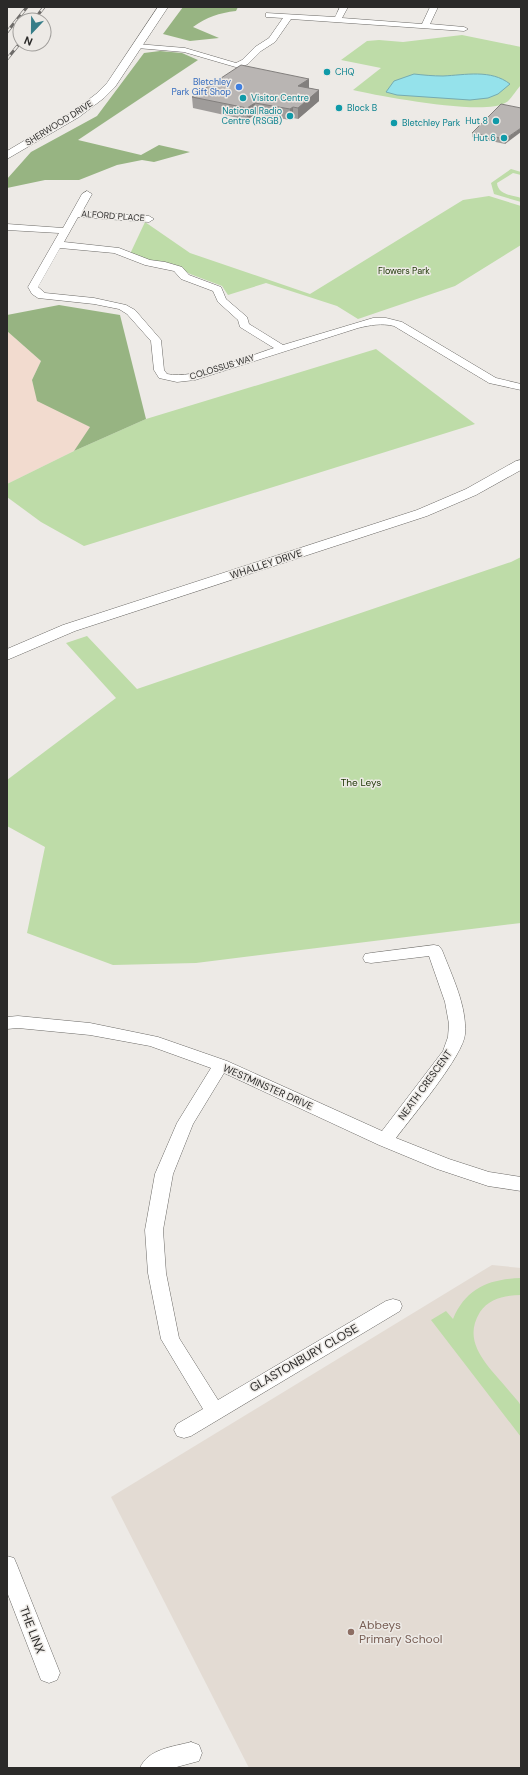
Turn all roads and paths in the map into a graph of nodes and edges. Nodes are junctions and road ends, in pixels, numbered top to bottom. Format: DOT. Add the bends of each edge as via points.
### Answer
graph roads {
  1 [pos="162,7"];
  2 [pos="344,7"];
  3 [pos="434,7"];
  4 [pos="269,15"];
  5 [pos="289,16"];
  6 [pos="337,20"];
  7 [pos="425,26"];
  8 [pos="464,29"];
  9 [pos="137,46"];
  10 [pos="7,156"];
  11 [pos="87,194"];
  12 [pos="76,214"];
  13 [pos="150,219"];
  14 [pos="7,226"];
  15 [pos="66,231"];
  16 [pos="58,245"];
  17 [pos="282,349"];
  18 [pos="521,387"];
  19 [pos="521,464"];
  20 [pos="7,655"];
  21 [pos="371,958"];
  22 [pos="7,1023"];
  23 [pos="221,1065"];
  24 [pos="385,1140"];
  25 [pos="521,1184"];
  26 [pos="393,1306"];
  27 [pos="215,1410"];
  28 [pos="184,1430"];
  29 [pos="7,1566"];
  30 [pos="49,1673"];
  31 [pos="191,1753"];
  32 [pos="151,1768"];
  1 -- 9 [label="street, SHERWOOD DRIVE"];
  2 -- 6 [label="street"];
  3 -- 7 [label="street"];
  4 -- 5 [label="street"];
  5 -- 6 [label="street"];
  5 -- 9 [label="street" via="272,40 238,66 185,50"];
  6 -- 7 [label="street"];
  7 -- 8 [label="street"];
  9 -- 10 [label="street, SHERWOOD DRIVE" via="104,94 77,114"];
  11 -- 12 [label="street, COLOSSUS WAY"];
  12 -- 13 [label="street, ALFORD PLACE"];
  12 -- 15 [label="street, COLOSSUS WAY"];
  14 -- 15 [label="street"];
  15 -- 16 [label="street, COLOSSUS WAY"];
  16 -- 17 [label="street" via="116,250 148,263 178,269 185,277 217,289 222,300 244,319 244,325"];
  16 -- 17 [label="street, COLOSSUS WAY" via="33,288 36,292 42,296 114,304 131,312 156,340 159,370 163,376 177,380 195,377"];
  17 -- 18 [label="street, COLOSSUS WAY" via="354,326 373,321 386,321 421,336 493,381"];
  19 -- 20 [label="street, WHALLEY DRIVE" via="471,492 422,513 69,628"];
  21 -- 24 [label="street, NEATH CRESCENT" via="434,950 449,988 457,1036 450,1053"];
  22 -- 23 [label="street, WESTMINSTER DRIVE" via="98,1030 152,1041"];
  23 -- 24 [label="street, WESTMINSTER DRIVE"];
  23 -- 27 [label="street" via="185,1123 164,1174 154,1230 157,1273 170,1339"];
  24 -- 25 [label="street, WESTMINSTER DRIVE" via="450,1167 488,1179"];
  26 -- 27 [label="street, GLASTONBURY CLOSE"];
  27 -- 28 [label="street, GLASTONBURY CLOSE"];
  29 -- 30 [label="street, THE LINX"];
  31 -- 32 [label="street" via="162,1760"];
}
